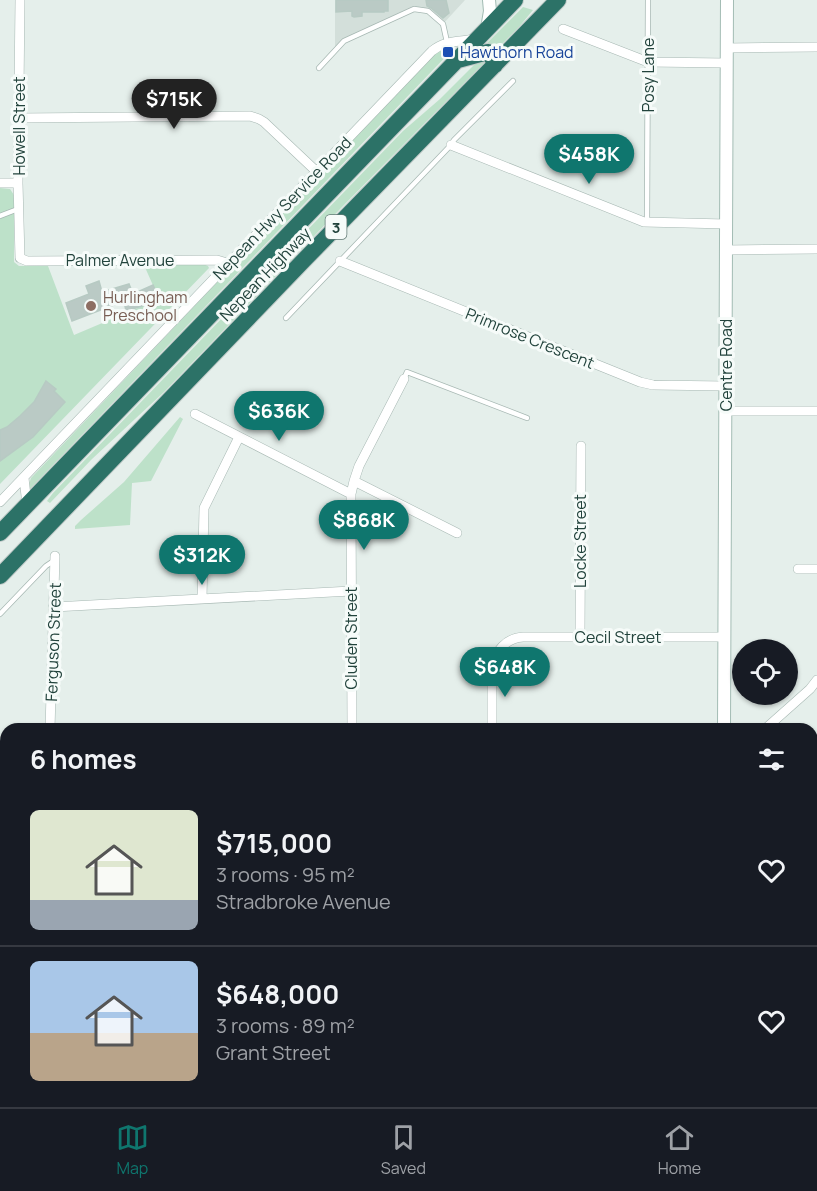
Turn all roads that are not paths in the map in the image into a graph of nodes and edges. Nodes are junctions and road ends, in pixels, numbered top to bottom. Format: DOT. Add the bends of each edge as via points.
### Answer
graph roads {
  1 [pos="20,0"];
  2 [pos="489,0"];
  3 [pos="515,0"];
  4 [pos="558,0"];
  5 [pos="648,0"];
  6 [pos="727,0"];
  7 [pos="563,29"];
  8 [pos="483,34"];
  9 [pos="447,42"];
  10 [pos="817,47"];
  11 [pos="726,48"];
  12 [pos="457,60"];
  13 [pos="648,62"];
  14 [pos="726,63"];
  15 [pos="495,65"];
  16 [pos="319,68"];
  17 [pos="513,81"];
  18 [pos="19,118"];
  19 [pos="451,145"];
  20 [pos="317,172"];
  21 [pos="0,183"];
  22 [pos="18,183"];
  23 [pos="18,209"];
  24 [pos="0,216"];
  25 [pos="647,222"];
  26 [pos="726,224"];
  27 [pos="817,249"];
  28 [pos="726,250"];
  29 [pos="19,251"];
  30 [pos="340,261"];
  31 [pos="228,263"];
  32 [pos="286,318"];
  33 [pos="404,379"];
  34 [pos="725,386"];
  35 [pos="725,411"];
  36 [pos="817,411"];
  37 [pos="195,414"];
  38 [pos="527,418"];
  39 [pos="239,437"];
  40 [pos="580,446"];
  41 [pos="24,478"];
  42 [pos="354,481"];
  43 [pos="351,495"];
  44 [pos="0,502"];
  45 [pos="27,505"];
  46 [pos="48,526"];
  47 [pos="0,533"];
  48 [pos="457,533"];
  49 [pos="55,558"];
  50 [pos="798,570"];
  51 [pos="817,570"];
  52 [pos="0,576"];
  53 [pos="351,591"];
  54 [pos="202,599"];
  55 [pos="54,607"];
  56 [pos="0,614"];
  57 [pos="580,637"];
  58 [pos="724,637"];
  59 [pos="817,680"];
  60 [pos="50,723"];
  61 [pos="351,723"];
  62 [pos="492,723"];
  63 [pos="724,723"];
  64 [pos="772,723"];
  1 -- 18 [label="street, Howell Street"];
  2 -- 8 [label="main road"];
  3 -- 8 [label="highway, Nepean Highway / 3"];
  4 -- 15 [label="highway, Nepean Highway / 3"];
  5 -- 13 [label="lane, Posy Lane"];
  6 -- 11 [label="main road, Centre Road"];
  7 -- 13 [label="street"];
  8 -- 9 [label="street"];
  8 -- 12 [label="highway, Nepean Highway / 3"];
  9 -- 16 [label="lane" via="443,24 428,11 414,9 344,41"];
  9 -- 20 [label="street, Nepean Hwy Service Road" via="432,51"];
  10 -- 11 [label="street"];
  11 -- 14 [label="main road, Centre Road"];
  12 -- 15 [label="highway" via="488,52"];
  12 -- 45 [label="highway, Nepean Highway / 3"];
  13 -- 14 [label="street"];
  13 -- 25 [label="lane, Posy Lane"];
  14 -- 26 [label="main road, Centre Road"];
  15 -- 46 [label="highway, Nepean Highway / 3"];
  17 -- 19 [label="lane"];
  18 -- 20 [label="street" via="250,116 264,122"];
  18 -- 22 [label="street, Howell Street"];
  19 -- 25 [label="street"];
  19 -- 30 [label="lane"];
  20 -- 31 [label="street, Nepean Hwy Service Road"];
  21 -- 22 [label="street"];
  22 -- 23 [label="street, Howell Street"];
  23 -- 24 [label="lane"];
  23 -- 29 [label="street, Howell Street"];
  25 -- 26 [label="street"];
  26 -- 28 [label="main road, Centre Road"];
  27 -- 28 [label="street"];
  28 -- 34 [label="main road, Centre Road"];
  29 -- 31 [label="street, Palmer Avenue" via="20,258 27,261"];
  30 -- 32 [label="lane"];
  30 -- 34 [label="street, Primrose Crescent" via="640,382"];
  31 -- 41 [label="street, Nepean Hwy Service Road"];
  33 -- 38 [label="lane" via="407,372"];
  33 -- 42 [label="street, Cluden Street"];
  34 -- 35 [label="main road, Centre Road"];
  35 -- 36 [label="street"];
  35 -- 58 [label="main road, Centre Road"];
  37 -- 39 [label="street"];
  39 -- 43 [label="street"];
  39 -- 54 [label="street" via="204,508"];
  40 -- 57 [label="street, Locke Street"];
  41 -- 44 [label="street, Nepean Hwy Service Road"];
  41 -- 45 [label="street"];
  42 -- 43 [label="street, Cluden Street"];
  42 -- 48 [label="street"];
  43 -- 53 [label="street, Cluden Street"];
  45 -- 46 [label="highway"];
  45 -- 47 [label="highway, Nepean Highway / 3"];
  46 -- 52 [label="highway, Nepean Highway / 3"];
  49 -- 55 [label="street, Ferguson Street"];
  49 -- 56 [label="lane"];
  50 -- 51 [label="street"];
  53 -- 54 [label="street"];
  53 -- 61 [label="street, Cluden Street"];
  54 -- 55 [label="street"];
  55 -- 60 [label="street, Ferguson Street"];
  57 -- 58 [label="street, Cecil Street"];
  57 -- 62 [label="street, Cecil Street" via="523,637 507,642 496,653 492,668"];
  58 -- 63 [label="main road, Centre Road"];
  59 -- 64 [label="street"];
}
